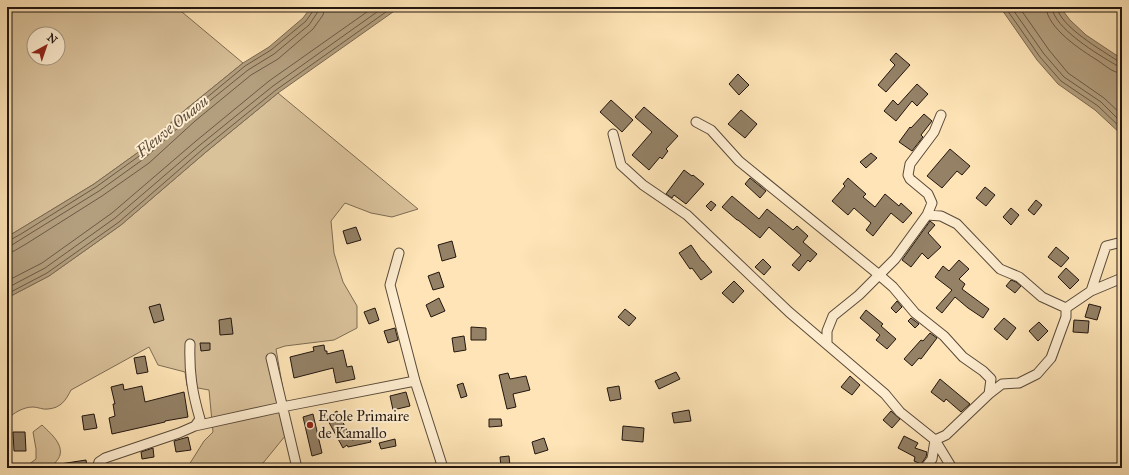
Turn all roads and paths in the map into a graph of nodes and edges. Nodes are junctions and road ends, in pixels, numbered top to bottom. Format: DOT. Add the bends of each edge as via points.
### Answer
graph roads {
  1 [pos="941,115"];
  2 [pos="696,122"];
  3 [pos="613,134"];
  4 [pos="927,215"];
  5 [pos="1122,242"];
  6 [pos="399,254"];
  7 [pos="878,274"];
  8 [pos="1122,278"];
  9 [pos="1091,291"];
  10 [pos="1066,308"];
  11 [pos="190,344"];
  12 [pos="827,344"];
  13 [pos="271,358"];
  14 [pos="991,379"];
  15 [pos="415,381"];
  16 [pos="1002,384"];
  17 [pos="989,394"];
  18 [pos="282,407"];
  19 [pos="195,426"];
  20 [pos="935,440"];
  21 [pos="97,468"];
  22 [pos="297,468"];
  23 [pos="443,468"];
  24 [pos="925,468"];
  25 [pos="952,468"];
  1 -- 4 [label="street" via="934,132 910,164 908,175 928,194 932,203"];
  2 -- 7 [label="street" via="711,130 739,161"];
  3 -- 12 [label="street" via="621,165 687,216"];
  4 -- 7 [label="street" via="894,258"];
  4 -- 10 [label="street" via="941,216 957,224 1000,269 1019,278 1042,297"];
  5 -- 9 [label="street" via="1106,246"];
  6 -- 15 [label="street" via="390,285"];
  7 -- 12 [label="street" via="859,295 833,316 827,331"];
  7 -- 14 [label="street" via="915,313"];
  8 -- 9 [label="street"];
  9 -- 10 [label="street"];
  10 -- 16 [label="street" via="1066,317 1050,358 1037,374 1019,383"];
  11 -- 19 [label="street" via="189,365 193,397 200,419"];
  12 -- 20 [label="street" via="885,394 900,412"];
  13 -- 18 [label="street"];
  14 -- 16 [label="street"];
  14 -- 17 [label="street"];
  15 -- 18 [label="street"];
  15 -- 23 [label="street"];
  16 -- 17 [label="street"];
  17 -- 20 [label="street" via="946,434"];
  18 -- 19 [label="street"];
  18 -- 22 [label="street"];
  19 -- 21 [label="street" via="105,458 99,462"];
  20 -- 24 [label="street" via="932,459"];
  20 -- 25 [label="street"];
}
